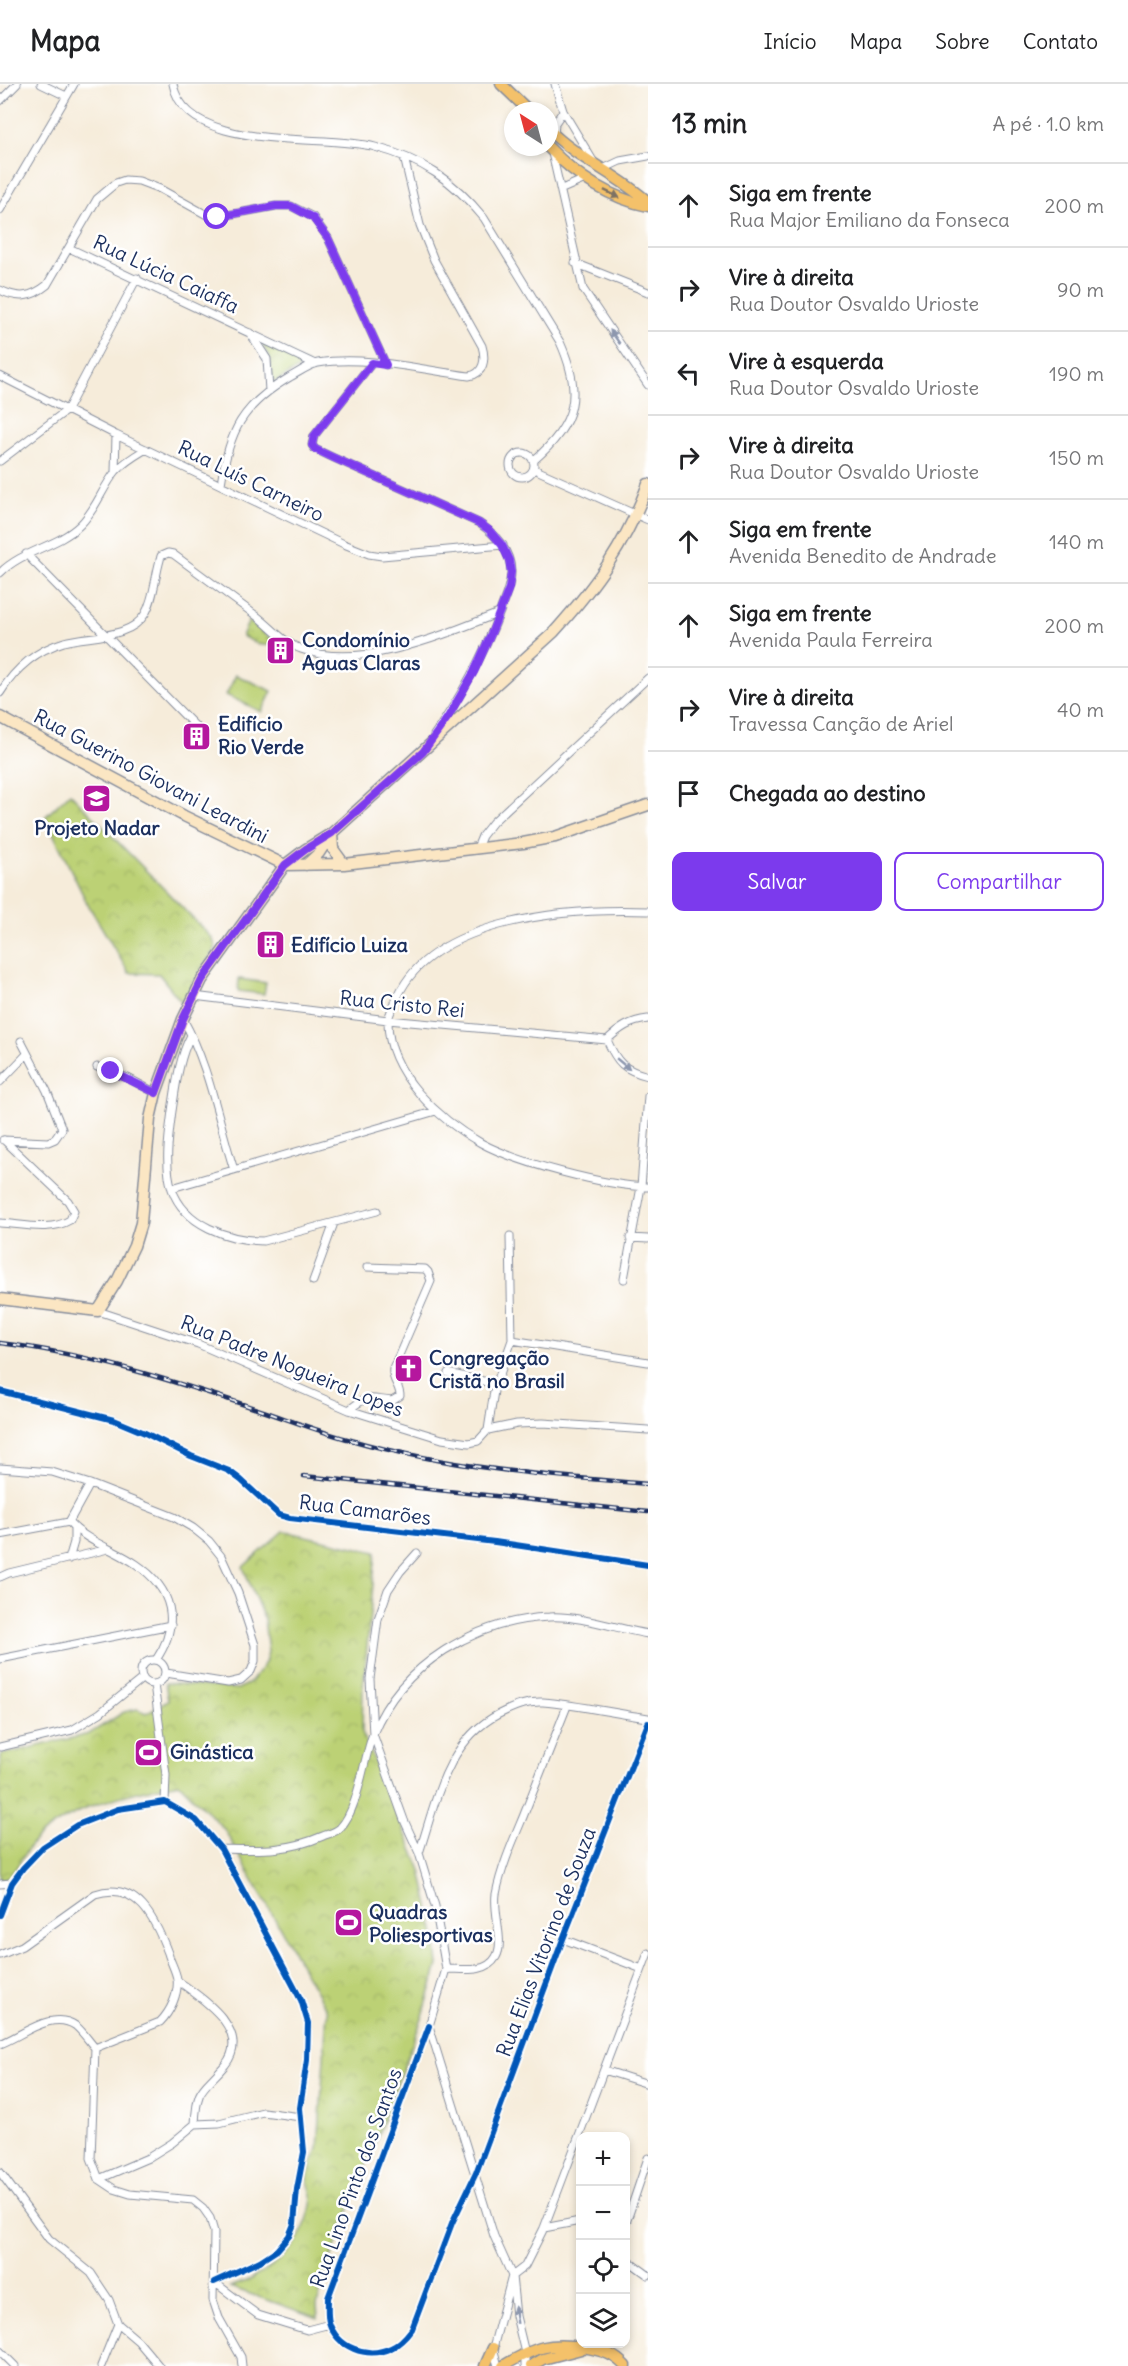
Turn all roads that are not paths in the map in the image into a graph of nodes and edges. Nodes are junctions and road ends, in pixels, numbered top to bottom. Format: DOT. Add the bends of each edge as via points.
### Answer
graph roads {
  1 [pos="17,84"];
  2 [pos="41,84"];
  3 [pos="74,84"];
  4 [pos="173,84"];
  5 [pos="501,84"];
  6 [pos="555,84"];
  7 [pos="66,96"];
  8 [pos="514,98"];
  9 [pos="0,101"];
  10 [pos="516,102"];
  11 [pos="519,102"];
  12 [pos="563,111"];
  13 [pos="558,118"];
  14 [pos="558,138"];
  15 [pos="552,156"];
  16 [pos="558,156"];
  17 [pos="648,156"];
  18 [pos="404,157"];
  19 [pos="599,166"];
  20 [pos="585,179"];
  21 [pos="562,189"];
  22 [pos="648,204"];
  23 [pos="0,210"];
  24 [pos="69,248"];
  25 [pos="575,263"];
  26 [pos="137,278"];
  27 [pos="0,290"];
  28 [pos="648,292"];
  29 [pos="249,331"];
  30 [pos="372,363"];
  31 [pos="315,364"];
  32 [pos="386,365"];
  33 [pos="0,376"];
  34 [pos="648,385"];
  35 [pos="269,391"];
  36 [pos="67,410"];
  37 [pos="116,435"];
  38 [pos="146,449"];
  39 [pos="0,461"];
  40 [pos="115,472"];
  41 [pos="221,484"];
  42 [pos="648,484"];
  43 [pos="635,515"];
  44 [pos="648,520"];
  45 [pos="502,545"];
  46 [pos="26,554"];
  47 [pos="0,573"];
  48 [pos="499,613"];
  49 [pos="104,635"];
  50 [pos="648,678"];
  51 [pos="0,693"];
  52 [pos="0,717"];
  53 [pos="196,727"];
  54 [pos="423,752"];
  55 [pos="648,805"];
  56 [pos="332,833"];
  57 [pos="477,848"];
  58 [pos="344,864"];
  59 [pos="285,865"];
  60 [pos="306,865"];
  61 [pos="648,911"];
  62 [pos="194,996"];
  63 [pos="183,1019"];
  64 [pos="648,1019"];
  65 [pos="388,1020"];
  66 [pos="191,1035"];
  67 [pos="608,1040"];
  68 [pos="21,1041"];
  69 [pos="27,1054"];
  70 [pos="97,1067"];
  71 [pos="648,1076"];
  72 [pos="0,1082"];
  73 [pos="156,1093"];
  74 [pos="648,1096"];
  75 [pos="435,1111"];
  76 [pos="2,1140"];
  77 [pos="234,1170"];
  78 [pos="644,1187"];
  79 [pos="172,1188"];
  80 [pos="377,1211"];
  81 [pos="0,1223"];
  82 [pos="334,1223"];
  83 [pos="510,1236"];
  84 [pos="630,1238"];
  85 [pos="648,1239"];
  86 [pos="367,1267"];
  87 [pos="624,1279"];
  88 [pos="314,1281"];
  89 [pos="0,1298"];
  90 [pos="98,1311"];
  91 [pos="512,1340"];
  92 [pos="648,1362"];
  93 [pos="448,1373"];
  94 [pos="496,1384"];
  95 [pos="0,1391"];
  96 [pos="349,1410"];
  97 [pos="488,1430"];
  98 [pos="648,1430"];
  99 [pos="0,1468"];
  100 [pos="90,1484"];
  101 [pos="71,1525"];
  102 [pos="0,1535"];
  103 [pos="108,1549"];
  104 [pos="417,1553"];
  105 [pos="69,1559"];
  106 [pos="648,1565"];
  107 [pos="0,1577"];
  108 [pos="171,1625"];
  109 [pos="648,1634"];
  110 [pos="0,1653"];
  111 [pos="9,1657"];
  112 [pos="0,1659"];
  113 [pos="156,1660"];
  114 [pos="166,1673"];
  115 [pos="142,1678"];
  116 [pos="154,1684"];
  117 [pos="567,1706"];
  118 [pos="648,1718"];
  119 [pos="648,1723"];
  120 [pos="373,1734"];
  121 [pos="0,1747"];
  122 [pos="165,1802"];
  123 [pos="220,1849"];
  124 [pos="419,1853"];
  125 [pos="12,1883"];
  126 [pos="0,1884"];
  127 [pos="0,1916"];
  128 [pos="563,1939"];
  129 [pos="648,1953"];
  130 [pos="0,1955"];
  131 [pos="446,1969"];
  132 [pos="642,1969"];
  133 [pos="177,1980"];
  134 [pos="429,2026"];
  135 [pos="0,2044"];
  136 [pos="95,2048"];
  137 [pos="604,2070"];
  138 [pos="648,2084"];
  139 [pos="301,2117"];
  140 [pos="195,2124"];
  141 [pos="648,2158"];
  142 [pos="0,2172"];
  143 [pos="476,2173"];
  144 [pos="99,2179"];
  145 [pos="630,2204"];
  146 [pos="576,2222"];
  147 [pos="544,2228"];
  148 [pos="630,2262"];
  149 [pos="648,2275"];
  150 [pos="512,2276"];
  151 [pos="214,2282"];
  152 [pos="118,2324"];
  153 [pos="330,2324"];
  154 [pos="576,2347"];
  155 [pos="494,2348"];
  156 [pos="588,2348"];
  157 [pos="0,2351"];
  158 [pos="525,2353"];
  159 [pos="15,2366"];
  160 [pos="101,2366"];
  161 [pos="159,2366"];
  162 [pos="242,2366"];
  163 [pos="485,2366"];
  164 [pos="498,2366"];
  165 [pos="503,2366"];
  166 [pos="525,2366"];
  167 [pos="531,2366"];
  168 [pos="625,2366"];
  1 -- 9 [label="street"];
  2 -- 7 [label="street"];
  3 -- 7 [label="street"];
  4 -- 18 [label="street" via="180,101 191,113 220,130 372,146"];
  5 -- 8 [label="main road"];
  6 -- 12 [label="street"];
  7 -- 23 [label="street"];
  8 -- 10 [label="main road"];
  8 -- 11 [label="main road"];
  12 -- 13 [label="street"];
  12 -- 19 [label="street"];
  14 -- 19 [label="main road"];
  15 -- 21 [label="street"];
  16 -- 20 [label="main road"];
  17 -- 19 [label="street"];
  18 -- 32 [label="street" via="420,225 434,261 482,346 484,361 479,372 469,376"];
  18 -- 43 [label="street" via="444,177 484,218 570,364 574,384 568,418 533,465"];
  19 -- 20 [label="main road" via="596,176"];
  19 -- 22 [label="main road"];
  20 -- 21 [label="street"];
  20 -- 22 [label="main road, one-way" via="624,200"];
  21 -- 25 [label="street"];
  24 -- 26 [label="street, Rua Lúcia Caiaffa"];
  24 -- 27 [label="street" via="47,285 37,294 23,297"];
  24 -- 32 [label="street" via="98,199 116,183 126,180 160,189 217,217 291,206 313,218 325,232"];
  25 -- 28 [label="street"];
  34 -- 25 [label="street, one-way" via="590,301"];
  26 -- 29 [label="street, Rua Lúcia Caiaffa"];
  26 -- 36 [label="street"];
  29 -- 31 [label="street, Rua Lúcia Caiaffa"];
  29 -- 35 [label="street, Rua Lúcia Caiaffa" via="267,359"];
  30 -- 31 [label="street"];
  30 -- 32 [label="street"];
  30 -- 45 [label="street" via="314,436 315,449 462,514 489,530"];
  31 -- 35 [label="street"];
  33 -- 36 [label="street, Rua Luís Carneiro"];
  35 -- 41 [label="street" via="238,422"];
  36 -- 37 [label="street, Rua Luís Carneiro"];
  36 -- 39 [label="street"];
  37 -- 38 [label="street, Rua Luís Carneiro"];
  37 -- 40 [label="street"];
  38 -- 40 [label="street"];
  38 -- 41 [label="street, Rua Luís Carneiro"];
  40 -- 46 [label="street" via="79,526"];
  41 -- 45 [label="street, Rua Luís Carneiro" via="369,554"];
  42 -- 43 [label="main road"];
  43 -- 44 [label="street"];
  43 -- 54 [label="main road" via="603,574 566,618"];
  45 -- 48 [label="street" via="511,572"];
  46 -- 47 [label="street"];
  46 -- 49 [label="street"];
  48 -- 49 [label="street" via="381,653 316,653 290,644 168,553 160,560 145,614 137,624"];
  48 -- 54 [label="street" via="474,672"];
  49 -- 51 [label="street" via="63,643 38,654 22,665"];
  49 -- 53 [label="street"];
  50 -- 57 [label="street" via="493,822"];
  52 -- 59 [label="main road, Rua Guerino Giovani Leardini" via="184,816"];
  54 -- 56 [label="main road"];
  55 -- 57 [label="main road" via="555,837"];
  56 -- 58 [label="main road" via="335,854"];
  56 -- 59 [label="main road"];
  56 -- 60 [label="main road" via="319,854"];
  57 -- 58 [label="main road"];
  58 -- 60 [label="main road"];
  59 -- 60 [label="main road"];
  59 -- 62 [label="main road"];
  61 -- 65 [label="street" via="548,917 489,929 453,942 423,963 403,985"];
  62 -- 63 [label="main road"];
  62 -- 65 [label="street, Rua Cristo Rei"];
  63 -- 66 [label="street"];
  63 -- 73 [label="main road"];
  64 -- 67 [label="street" via="620,1027"];
  65 -- 67 [label="street, Rua Cristo Rei"];
  65 -- 75 [label="street" via="399,1062 412,1085"];
  66 -- 77 [label="street"];
  66 -- 79 [label="street" via="176,1080 167,1149"];
  67 -- 71 [label="street, one-way" via="615,1058 626,1069"];
  68 -- 69 [label="street"];
  69 -- 72 [label="street"];
  69 -- 76 [label="street" via="62,1129 48,1142"];
  70 -- 73 [label="street"];
  73 -- 90 [label="main road" via="141,1224 117,1281"];
  74 -- 78 [label="street"];
  75 -- 77 [label="street"];
  75 -- 78 [label="street" via="483,1144 520,1158 574,1175"];
  76 -- 81 [label="street" via="74,1211 70,1220 58,1225"];
  77 -- 79 [label="street"];
  78 -- 84 [label="street"];
  79 -- 82 [label="street" via="195,1221 246,1241 277,1239"];
  80 -- 82 [label="street"];
  82 -- 88 [label="street"];
  83 -- 91 [label="street"];
  84 -- 85 [label="street"];
  84 -- 87 [label="street"];
  86 -- 96 [label="street" via="425,1269 431,1281 393,1369 400,1395 392,1401 364,1398"];
  89 -- 90 [label="main road"];
  90 -- 96 [label="street, Rua Padre Nogueira Lopes" via="198,1344"];
  91 -- 92 [label="street"];
  91 -- 94 [label="street"];
  93 -- 94 [label="street"];
  94 -- 97 [label="street"];
  95 -- 106 [label="street, Rua Camarões" via="114,1420 145,1433 229,1471 279,1515 290,1518"];
  96 -- 97 [label="street, Rua Padre Nogueira Lopes" via="442,1439 469,1443 478,1441"];
  97 -- 98 [label="street, Rua Padre Nogueira Lopes" via="543,1423"];
  99 -- 100 [label="street" via="52,1472"];
  100 -- 101 [label="street"];
  100 -- 114 [label="street" via="193,1528 209,1541 230,1573 255,1645 251,1671 241,1680 228,1683"];
  101 -- 102 [label="street"];
  101 -- 103 [label="street"];
  101 -- 105 [label="street" via="74,1542"];
  103 -- 105 [label="street"];
  103 -- 108 [label="street" via="151,1576 169,1604"];
  104 -- 120 [label="street" via="388,1590 378,1619 370,1679"];
  105 -- 107 [label="street"];
  108 -- 111 [label="street"];
  108 -- 113 [label="street" via="165,1647"];
  109 -- 120 [label="street" via="550,1617 500,1624 460,1641 426,1663 389,1704"];
  110 -- 111 [label="street"];
  111 -- 112 [label="street"];
  113 -- 114 [label="street"];
  113 -- 115 [label="street" via="143,1667"];
  114 -- 116 [label="street" via="163,1680"];
  115 -- 116 [label="street"];
  115 -- 121 [label="street" via="100,1713 72,1730"];
  116 -- 122 [label="street" via="166,1775"];
  117 -- 118 [label="street"];
  117 -- 124 [label="street" via="541,1702 515,1706 474,1730 445,1773"];
  117 -- 131 [label="street" via="496,1894 500,1947 497,1956 481,1969"];
  119 -- 128 [label="street, Rua Elias Vitorino de Souza"];
  120 -- 123 [label="street" via="349,1815 339,1829 280,1849"];
  120 -- 124 [label="street"];
  122 -- 123 [label="street" via="196,1820"];
  122 -- 125 [label="street" via="118,1809 77,1825 43,1847"];
  123 -- 139 [label="street" via="301,2000 308,2023"];
  124 -- 131 [label="street" via="435,1906"];
  125 -- 126 [label="street"];
  125 -- 127 [label="street"];
  128 -- 132 [label="street"];
  128 -- 143 [label="street, Rua Elias Vitorino de Souza"];
  129 -- 132 [label="street"];
  130 -- 133 [label="street" via="22,1946 95,1894 119,1891 132,1896 151,1916"];
  131 -- 134 [label="street, Rua Lino Pinto dos Santos"];
  132 -- 137 [label="street"];
  133 -- 136 [label="street" via="174,1998 160,2022"];
  133 -- 140 [label="street" via="217,2010 230,2031 233,2046 230,2058 196,2099"];
  134 -- 143 [label="street"];
  134 -- 153 [label="street, Rua Lino Pinto dos Santos" via="328,2298"];
  135 -- 136 [label="street" via="48,2022 63,2021 76,2026"];
  136 -- 144 [label="street" via="91,2158"];
  137 -- 138 [label="street"];
  137 -- 147 [label="street"];
  139 -- 140 [label="street" via="263,2112 219,2123"];
  139 -- 151 [label="street" via="304,2152 289,2236 261,2261"];
  140 -- 144 [label="street" via="148,2158"];
  141 -- 145 [label="street"];
  142 -- 152 [label="street" via="49,2239 90,2272"];
  143 -- 150 [label="street" via="494,2236"];
  143 -- 153 [label="street" via="452,2223 412,2329 402,2342 367,2353 346,2346"];
  144 -- 151 [label="street" via="130,2194 194,2200 203,2208 214,2232"];
  146 -- 147 [label="street"];
  147 -- 150 [label="street" via="525,2266"];
  148 -- 149 [label="street"];
  150 -- 155 [label="street"];
  158 -- 150 [label="street, one-way"];
  151 -- 153 [label="street" via="258,2315 307,2330"];
  151 -- 162 [label="street" via="213,2301"];
  152 -- 160 [label="street"];
  152 -- 161 [label="street"];
  154 -- 158 [label="main road" via="554,2344"];
  155 -- 163 [label="main road"];
  155 -- 164 [label="street"];
  156 -- 167 [label="main road" via="543,2359"];
  156 -- 168 [label="main road" via="612,2355"];
  157 -- 159 [label="street"];
  158 -- 165 [label="main road"];
  158 -- 166 [label="street"];
}
